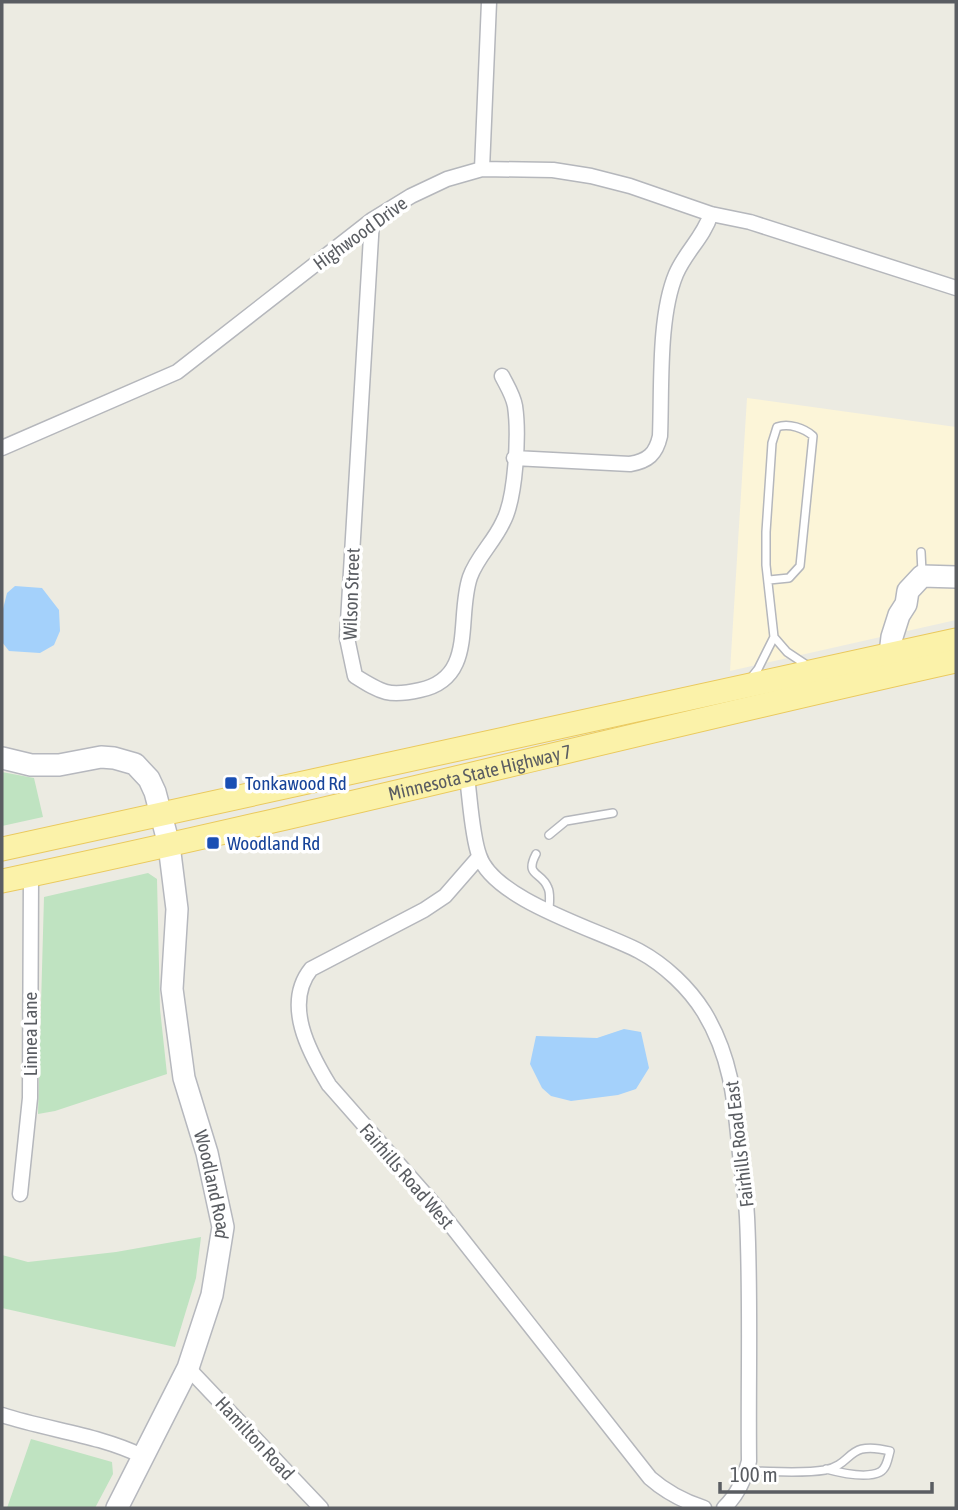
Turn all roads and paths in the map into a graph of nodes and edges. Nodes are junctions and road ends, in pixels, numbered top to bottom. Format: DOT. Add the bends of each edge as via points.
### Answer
graph roads {
  1 [pos="489,2"];
  2 [pos="482,169"];
  3 [pos="711,214"];
  4 [pos="372,219"];
  5 [pos="956,288"];
  6 [pos="502,376"];
  7 [pos="2,448"];
  8 [pos="514,458"];
  9 [pos="921,552"];
  10 [pos="922,576"];
  11 [pos="956,577"];
  12 [pos="769,580"];
  13 [pos="774,637"];
  14 [pos="956,640"];
  15 [pos="890,654"];
  16 [pos="956,661"];
  17 [pos="816,671"];
  18 [pos="742,687"];
  19 [pos="2,758"];
  20 [pos="467,777"];
  21 [pos="162,813"];
  22 [pos="612,813"];
  23 [pos="549,835"];
  24 [pos="169,845"];
  25 [pos="2,849"];
  26 [pos="536,854"];
  27 [pos="479,857"];
  28 [pos="32,875"];
  29 [pos="2,881"];
  30 [pos="549,911"];
  31 [pos="20,1194"];
  32 [pos="188,1367"];
  33 [pos="2,1415"];
  34 [pos="142,1457"];
  35 [pos="827,1469"];
  36 [pos="746,1471"];
  37 [pos="117,1508"];
  38 [pos="321,1508"];
  39 [pos="704,1508"];
  40 [pos="724,1508"];
  1 -- 2 [label="street"];
  2 -- 3 [label="street, Highwood Drive" via="553,170 592,176"];
  2 -- 4 [label="street, Highwood Drive" via="447,179"];
  3 -- 5 [label="street, Highwood Drive" via="750,222"];
  3 -- 8 [label="street" via="676,275 669,297 660,436 652,456 630,464"];
  4 -- 7 [label="street, Highwood Drive" via="177,372"];
  4 -- 8 [label="street, Wilson Street" via="347,638 355,676 378,690 398,695 431,688 451,673 462,640 470,577 511,503"];
  6 -- 8 [label="street, Wilson Street" via="514,404"];
  9 -- 10 [label="lane"];
  10 -- 11 [label="street"];
  10 -- 15 [label="street" via="908,591"];
  12 -- 12 [label="lane" via="766,532 772,443 776,427 793,426 813,436 800,566 789,578"];
  12 -- 13 [label="lane"];
  13 -- 17 [label="lane"];
  13 -- 18 [label="lane"];
  14 -- 15 [label="main road, Minnesota State Highway 7"];
  15 -- 17 [label="main road, Minnesota State Highway 7"];
  16 -- 20 [label="main road, Minnesota State Highway 7"];
  17 -- 18 [label="main road, Minnesota State Highway 7"];
  18 -- 21 [label="main road, Minnesota State Highway 7"];
  19 -- 21 [label="street, Woodland Road" via="46,766 101,757 126,760 149,779"];
  20 -- 24 [label="main road, Minnesota State Highway 7"];
  20 -- 27 [label="street"];
  21 -- 24 [label="street, Woodland Road"];
  21 -- 25 [label="main road, Minnesota State Highway 7"];
  22 -- 23 [label="lane" via="566,821"];
  24 -- 28 [label="main road, Minnesota State Highway 7"];
  24 -- 32 [label="street, Woodland Road" via="177,909 172,989 184,1077 223,1227 212,1295"];
  26 -- 30 [label="lane" via="532,871 548,888"];
  27 -- 30 [label="street, Fairhills Road East" via="513,893"];
  27 -- 39 [label="street, Fairhills Road West" via="445,896 311,970 298,994 305,1035 329,1085 439,1210 650,1478 665,1492"];
  28 -- 29 [label="main road, Minnesota State Highway 7"];
  28 -- 31 [label="street, Linnea Lane" via="30,1098"];
  30 -- 36 [label="street, Fairhills Road East" via="641,953 665,969 704,1011 720,1043 732,1079 747,1215"];
  32 -- 34 [label="street, Woodland Road"];
  32 -- 38 [label="street, Hamilton Road"];
  33 -- 34 [label="street" via="116,1443"];
  34 -- 37 [label="street, Woodland Road"];
  35 -- 35 [label="lane" via="856,1449 890,1451 880,1472 842,1474"];
  35 -- 36 [label="lane"];
  36 -- 40 [label="street, Fairhills Road East"];
}
